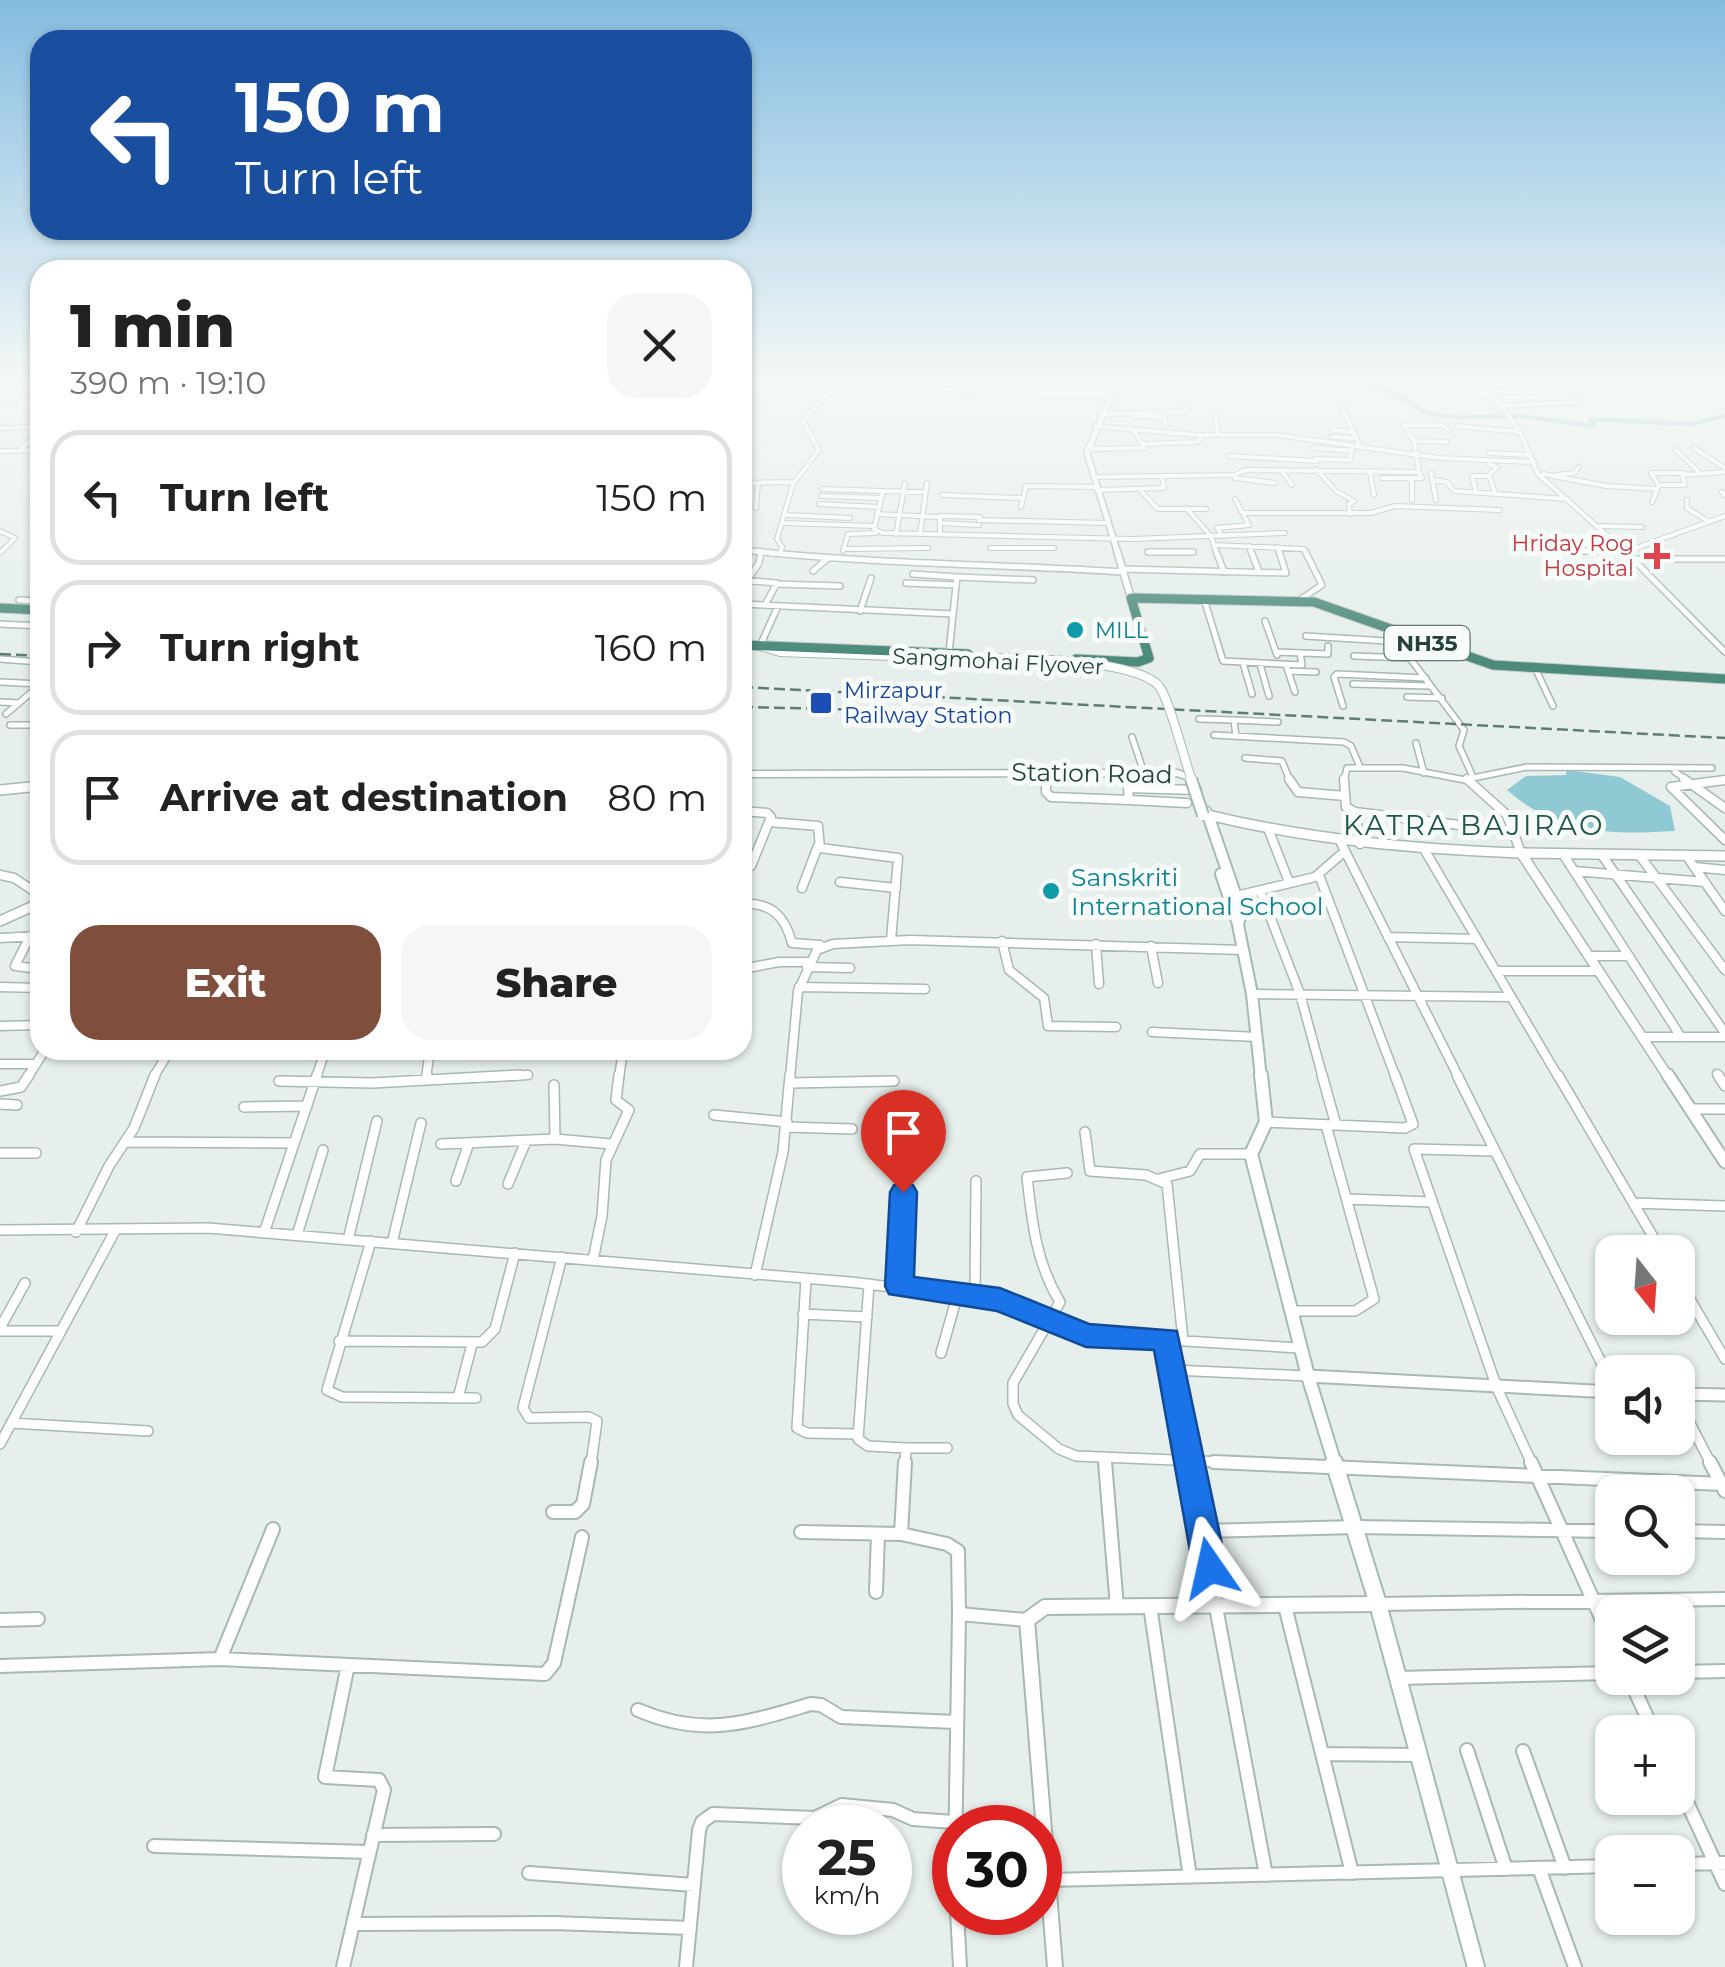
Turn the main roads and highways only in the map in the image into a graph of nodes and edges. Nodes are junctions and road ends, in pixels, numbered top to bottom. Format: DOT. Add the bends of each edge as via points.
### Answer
graph roads {
  1 [pos="0,608"];
  2 [pos="30,610"];
  3 [pos="752,646"];
  4 [pos="760,646"];
  5 [pos="1725,679"];
  6 [pos="1205,815"];
  7 [pos="1238,925"];
  8 [pos="1476,1967"];
  1 -- 2 [label="highway"];
  3 -- 4 [label="highway"];
  4 -- 5 [label="highway, NH35" via="1144,662 1150,656 1131,598 1298,601 1334,606 1472,660 1536,670"];
  4 -- 6 [label="main road, Sangmohai Flyover, bridge" via="1099,664 1147,676 1160,687"];
  6 -- 7 [label="main road, Sangmohai Flyover"];
  6 -- 7 [label="main road" via="1241,911"];
  7 -- 8 [label="main road" via="1266,1122 1251,1154"];
}
